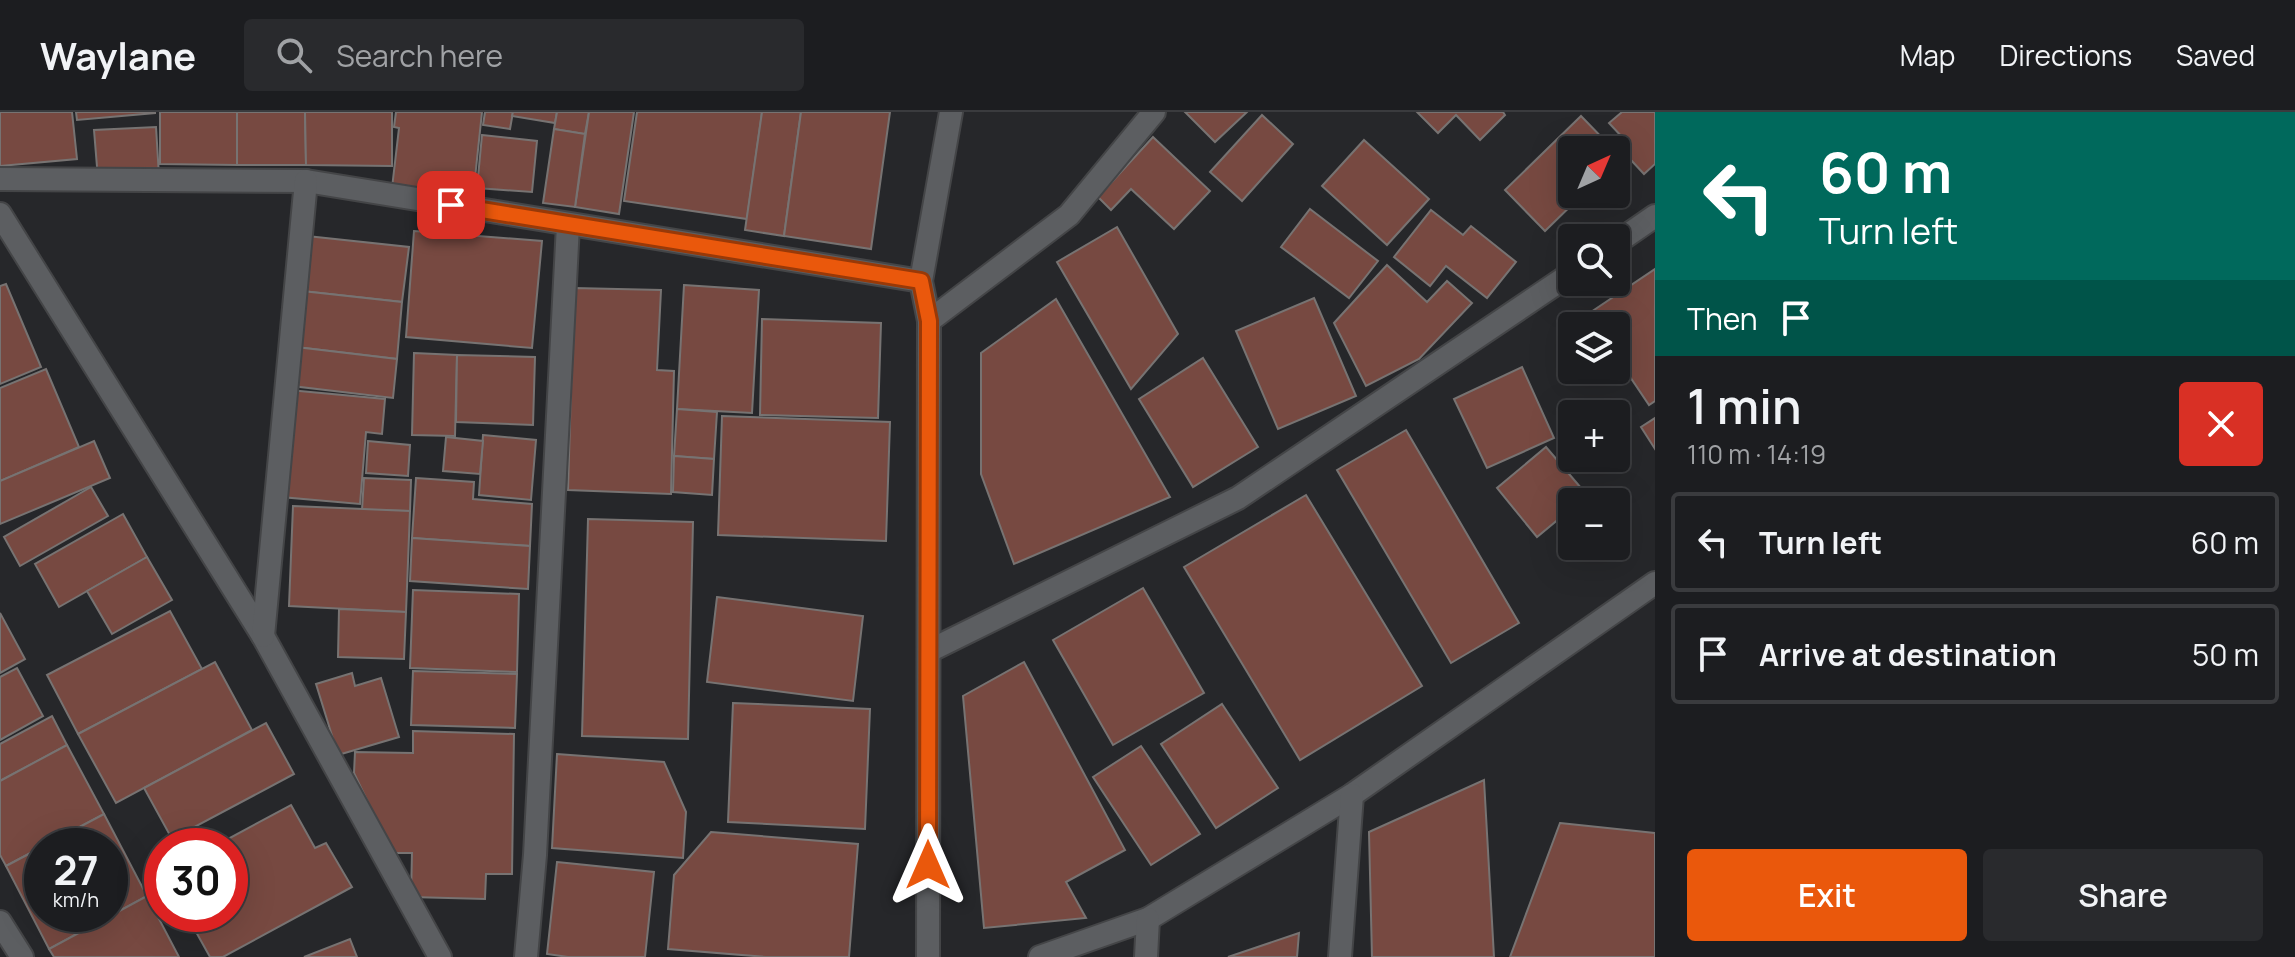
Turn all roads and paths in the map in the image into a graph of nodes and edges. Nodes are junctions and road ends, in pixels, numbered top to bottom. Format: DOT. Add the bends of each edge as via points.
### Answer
graph roads {
  1 [pos="951,112"];
  2 [pos="1154,112"];
  3 [pos="0,179"];
  4 [pos="306,181"];
  5 [pos="0,214"];
  6 [pos="1655,216"];
  7 [pos="568,225"];
  8 [pos="1630,233"];
  9 [pos="921,281"];
  10 [pos="1558,282"];
  11 [pos="929,321"];
  12 [pos="1655,583"];
  13 [pos="263,636"];
  14 [pos="929,651"];
  15 [pos="1352,795"];
  16 [pos="1148,919"];
  17 [pos="1,925"];
  18 [pos="22,957"];
  19 [pos="440,957"];
  20 [pos="526,957"];
  21 [pos="928,957"];
  22 [pos="1040,957"];
  23 [pos="1146,957"];
  24 [pos="1340,957"];
  1 -- 9 [label="street"];
  2 -- 11 [label="street" via="1069,215"];
  3 -- 4 [label="street"];
  4 -- 7 [label="street"];
  4 -- 13 [label="street"];
  5 -- 13 [label="street"];
  6 -- 8 [label="street"];
  7 -- 9 [label="street"];
  7 -- 20 [label="street"];
  9 -- 11 [label="street"];
  10 -- 14 [label="street" via="1238,498"];
  11 -- 14 [label="street"];
  12 -- 15 [label="street"];
  13 -- 19 [label="street"];
  14 -- 21 [label="street"];
  15 -- 16 [label="street"];
  15 -- 24 [label="street"];
  16 -- 22 [label="street"];
  16 -- 23 [label="street"];
  17 -- 18 [label="street"];
}
